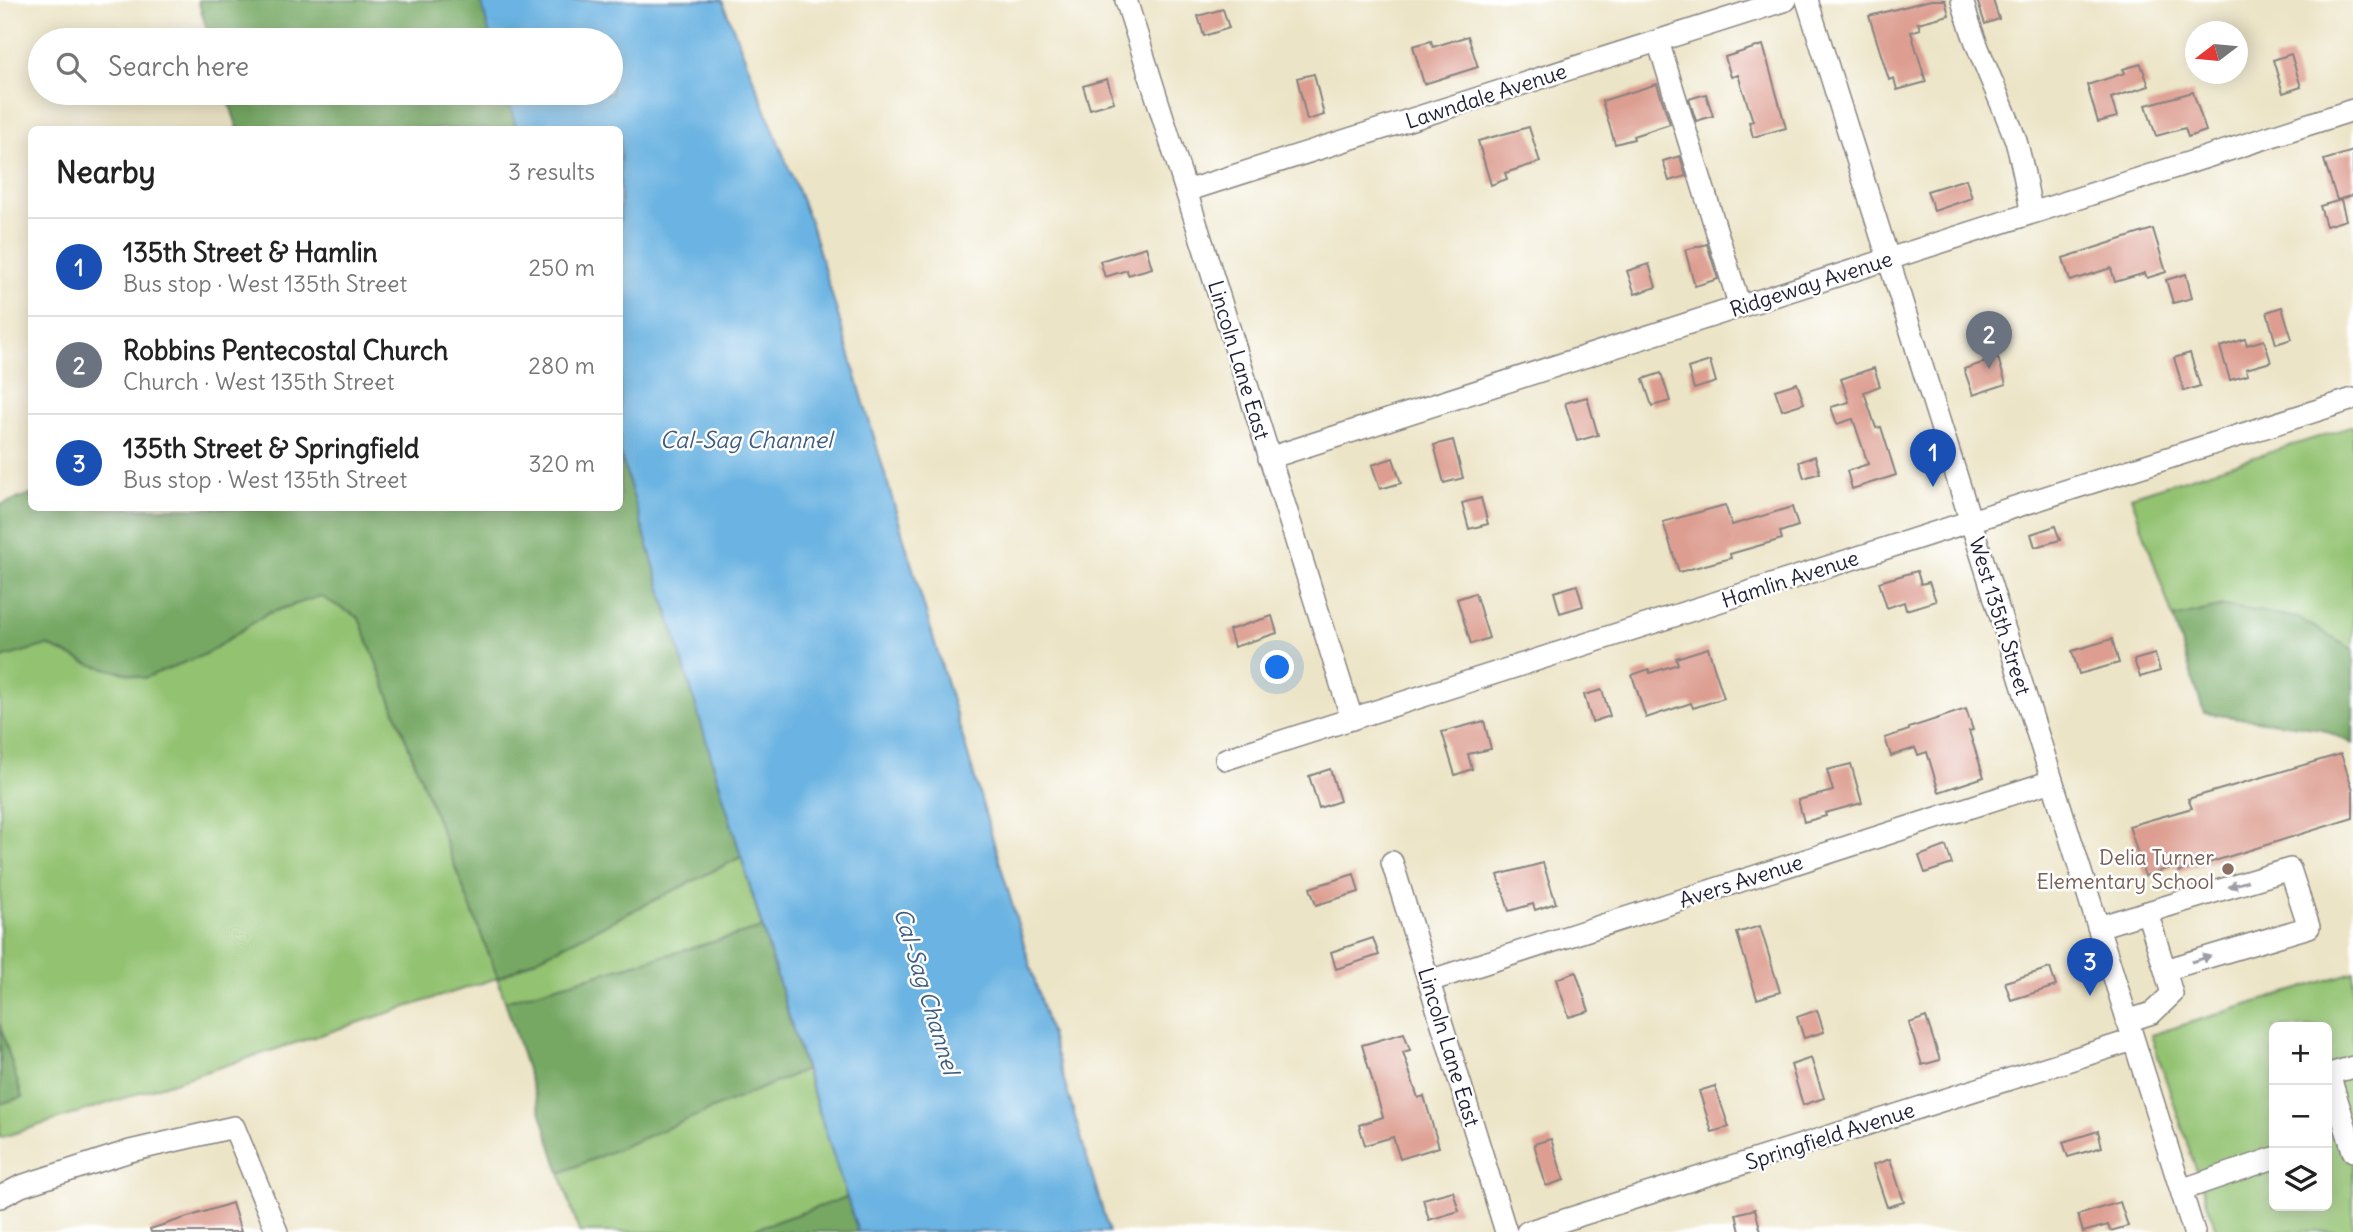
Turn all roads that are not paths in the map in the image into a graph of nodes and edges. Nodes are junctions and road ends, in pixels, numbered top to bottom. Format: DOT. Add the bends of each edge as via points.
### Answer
graph roads {
  1 [pos="1126,0"];
  2 [pos="1786,0"];
  3 [pos="1807,0"];
  4 [pos="1962,0"];
  5 [pos="1658,41"];
  6 [pos="2353,110"];
  7 [pos="1186,191"];
  8 [pos="2032,213"];
  9 [pos="1889,259"];
  10 [pos="1740,306"];
  11 [pos="2353,399"];
  12 [pos="1269,457"];
  13 [pos="1970,521"];
  14 [pos="1352,719"];
  15 [pos="1226,759"];
  16 [pos="2052,781"];
  17 [pos="1392,862"];
  18 [pos="2147,912"];
  19 [pos="2098,927"];
  20 [pos="2165,970"];
  21 [pos="1429,981"];
  22 [pos="2130,1030"];
  23 [pos="2353,1066"];
  24 [pos="2342,1142"];
  25 [pos="2269,1160"];
  26 [pos="2180,1190"];
  27 [pos="0,1197"];
  28 [pos="277,1232"];
  29 [pos="1506,1232"];
  30 [pos="1527,1232"];
  31 [pos="2194,1232"];
  1 -- 7 [label="street, Lincoln Lane East"];
  2 -- 5 [label="street, Lawndale Avenue"];
  3 -- 9 [label="street, West 135th Street"];
  4 -- 8 [label="street" via="2014,137"];
  5 -- 7 [label="street, Lawndale Avenue"];
  5 -- 10 [label="street"];
  6 -- 8 [label="street, Ridgeway Avenue"];
  7 -- 12 [label="street, Lincoln Lane East"];
  8 -- 9 [label="street, Ridgeway Avenue"];
  9 -- 10 [label="street, Ridgeway Avenue"];
  9 -- 13 [label="street, West 135th Street"];
  10 -- 12 [label="street, Ridgeway Avenue"];
  11 -- 13 [label="street, Hamlin Avenue"];
  12 -- 14 [label="street, Lincoln Lane East"];
  13 -- 14 [label="street, Hamlin Avenue"];
  13 -- 16 [label="street, West 135th Street"];
  14 -- 15 [label="street, Hamlin Avenue"];
  16 -- 19 [label="street, West 135th Street"];
  16 -- 21 [label="street, Avers Avenue"];
  17 -- 21 [label="street, Lincoln Lane East"];
  18 -- 19 [label="street"];
  18 -- 20 [label="street"];
  20 -- 18 [label="street, one-way" via="2309,927 2290,869"];
  19 -- 22 [label="street, West 135th Street"];
  20 -- 22 [label="street, Springfield Avenue" via="2172,994"];
  21 -- 29 [label="street, Lincoln Lane East"];
  22 -- 26 [label="street, West 135th Street"];
  22 -- 30 [label="street, Springfield Avenue"];
  23 -- 24 [label="street" via="2329,1074"];
  25 -- 26 [label="street"];
  26 -- 31 [label="street, West 135th Street"];
  27 -- 28 [label="street" via="130,1151 234,1127"];
}
